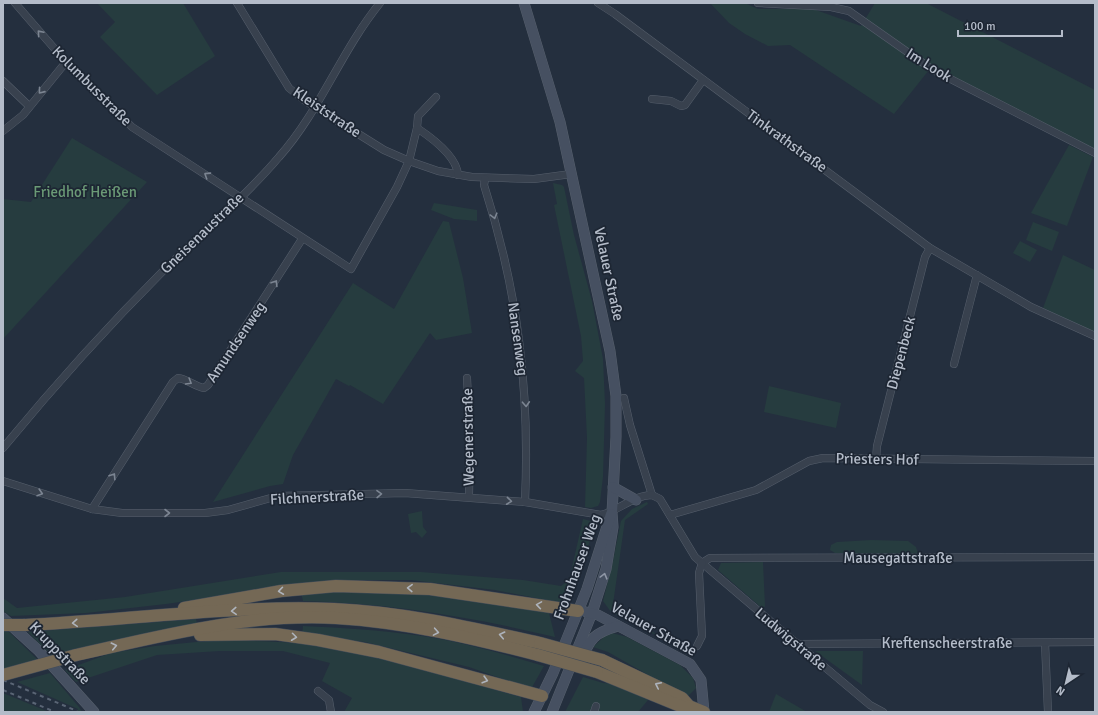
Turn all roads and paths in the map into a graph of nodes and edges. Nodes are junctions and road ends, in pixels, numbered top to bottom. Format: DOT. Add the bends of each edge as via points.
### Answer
graph roads {
  1 [pos="15,3"];
  2 [pos="237,3"];
  3 [pos="380,3"];
  4 [pos="598,3"];
  5 [pos="758,3"];
  6 [pos="526,4"];
  7 [pos="66,62"];
  8 [pos="703,80"];
  9 [pos="3,81"];
  10 [pos="436,97"];
  11 [pos="652,99"];
  12 [pos="29,106"];
  13 [pos="315,107"];
  14 [pos="417,128"];
  15 [pos="3,131"];
  16 [pos="1095,153"];
  17 [pos="409,161"];
  18 [pos="572,174"];
  19 [pos="458,175"];
  20 [pos="485,179"];
  21 [pos="240,197"];
  22 [pos="302,239"];
  23 [pos="930,248"];
  24 [pos="977,275"];
  25 [pos="1095,336"];
  26 [pos="954,364"];
  27 [pos="467,378"];
  28 [pos="624,398"];
  29 [pos="3,448"];
  30 [pos="876,460"];
  31 [pos="1095,461"];
  32 [pos="3,481"];
  33 [pos="613,487"];
  34 [pos="652,495"];
  35 [pos="469,496"];
  36 [pos="636,500"];
  37 [pos="525,502"];
  38 [pos="92,509"];
  39 [pos="612,512"];
  40 [pos="670,515"];
  41 [pos="1095,557"];
  42 [pos="702,563"];
  43 [pos="578,611"];
  44 [pos="592,613"];
  45 [pos="3,618"];
  46 [pos="114,620"];
  47 [pos="3,625"];
  48 [pos="618,626"];
  49 [pos="157,636"];
  50 [pos="1095,642"];
  51 [pos="1045,643"];
  52 [pos="799,644"];
  53 [pos="697,646"];
  54 [pos="3,675"];
  55 [pos="318,691"];
  56 [pos="561,694"];
  57 [pos="542,696"];
  58 [pos="689,706"];
  59 [pos="94,711"];
  60 [pos="331,712"];
  61 [pos="534,712"];
  62 [pos="552,712"];
  63 [pos="558,712"];
  64 [pos="704,712"];
  65 [pos="882,712"];
  66 [pos="1048,712"];
  7 -- 1 [label="street, Kolumbusstraße, one-way"];
  2 -- 13 [label="street, Kleiststraße" via="289,88"];
  3 -- 13 [label="street, Gneisenaustraße" via="348,49"];
  4 -- 8 [label="street, Tinkrathstraße"];
  5 -- 16 [label="street, Im Look" via="831,7 849,11 933,70"];
  6 -- 18 [label="main road, Velauer Straße"];
  7 -- 12 [label="street, one-way"];
  21 -- 7 [label="street, Kolumbusstraße, one-way" via="132,127"];
  8 -- 11 [label="street" via="684,105"];
  8 -- 23 [label="street, Tinkrathstraße"];
  9 -- 12 [label="street"];
  10 -- 14 [label="street" via="418,116"];
  12 -- 15 [label="street" via="16,122"];
  13 -- 17 [label="street, Kleiststraße" via="384,150"];
  13 -- 21 [label="street, Gneisenaustraße" via="279,158"];
  14 -- 17 [label="street"];
  14 -- 19 [label="street" via="454,161"];
  17 -- 19 [label="street, Kleiststraße"];
  17 -- 22 [label="street" via="351,268"];
  18 -- 20 [label="street, Kleiststraße" via="534,179"];
  18 -- 33 [label="main road, Velauer Straße" via="610,351 616,396"];
  19 -- 20 [label="street, Kleiststraße"];
  20 -- 37 [label="street, Nansenweg, one-way" via="484,184 508,268 519,337 526,404"];
  21 -- 22 [label="street"];
  21 -- 29 [label="street, Gneisenaustraße" via="109,326"];
  38 -- 22 [label="street, Amundsenweg, one-way" via="173,382 183,378 196,386 204,388 208,385"];
  23 -- 24 [label="street, Tinkrathstraße"];
  23 -- 30 [label="street, Diepenbeck" via="925,257 898,360 877,446"];
  24 -- 25 [label="street, Tinkrathstraße" via="1049,316"];
  24 -- 26 [label="street"];
  27 -- 35 [label="street, Wegenerstraße"];
  28 -- 34 [label="street"];
  30 -- 31 [label="street, Priesters Hof"];
  30 -- 40 [label="street, Priesters Hof" via="823,458 809,461 756,490"];
  32 -- 38 [label="street, Filchnerstraße, one-way"];
  33 -- 36 [label="main road"];
  33 -- 39 [label="main road, Velauer Straße"];
  34 -- 36 [label="street"];
  34 -- 40 [label="street" via="660,499"];
  35 -- 37 [label="street, Filchnerstraße, one-way"];
  38 -- 35 [label="street, Filchnerstraße, one-way" via="122,513 205,513 228,510 278,496 405,493"];
  36 -- 39 [label="street"];
  37 -- 39 [label="street, Filchnerstraße" via="594,515"];
  39 -- 43 [label="main road, Frohnhauser Weg"];
  44 -- 39 [label="main road, Frohnhauser Weg, one-way" via="606,569 613,527"];
  40 -- 42 [label="street" via="695,557"];
  41 -- 42 [label="street, Mausegattstraße" via="710,558"];
  42 -- 52 [label="street, Ludwigstraße"];
  42 -- 53 [label="street, Velauer Straße" via="699,573 702,636"];
  43 -- 44 [label="main road, Velauer Straße"];
  43 -- 46 [label="highway, one-way" via="430,589 336,586 281,591"];
  43 -- 57 [label="main road, Frohnhauser Weg"];
  44 -- 48 [label="main road, Velauer Straße"];
  44 -- 56 [label="main road, Frohnhauser Weg"];
  45 -- 59 [label="main road, Kruppstraße" via="34,646"];
  46 -- 47 [label="highway, one-way, bridge"];
  58 -- 46 [label="highway, one-way, bridge" via="682,698 602,660 540,643 401,616 335,609 288,608"];
  48 -- 63 [label="main road" via="597,634 589,642"];
  48 -- 64 [label="main road, Velauer Straße" via="690,664 701,680"];
  54 -- 49 [label="highway, one-way, bridge"];
  49 -- 57 [label="highway, one-way" via="275,634 318,640 379,652"];
  49 -- 58 [label="highway, one-way, bridge" via="230,623 289,618 384,622 474,639 538,655 597,672 684,708"];
  50 -- 51 [label="street, Kreftenscheerstraße"];
  51 -- 52 [label="street, Kreftenscheerstraße"];
  51 -- 66 [label="street"];
  52 -- 65 [label="street, Ludwigstraße"];
  55 -- 60 [label="street" via="326,695"];
  56 -- 57 [label="main road"];
  56 -- 62 [label="main road, Frohnhauser Weg"];
  57 -- 61 [label="main road, Frohnhauser Weg"];
  58 -- 64 [label="highway"];
}
